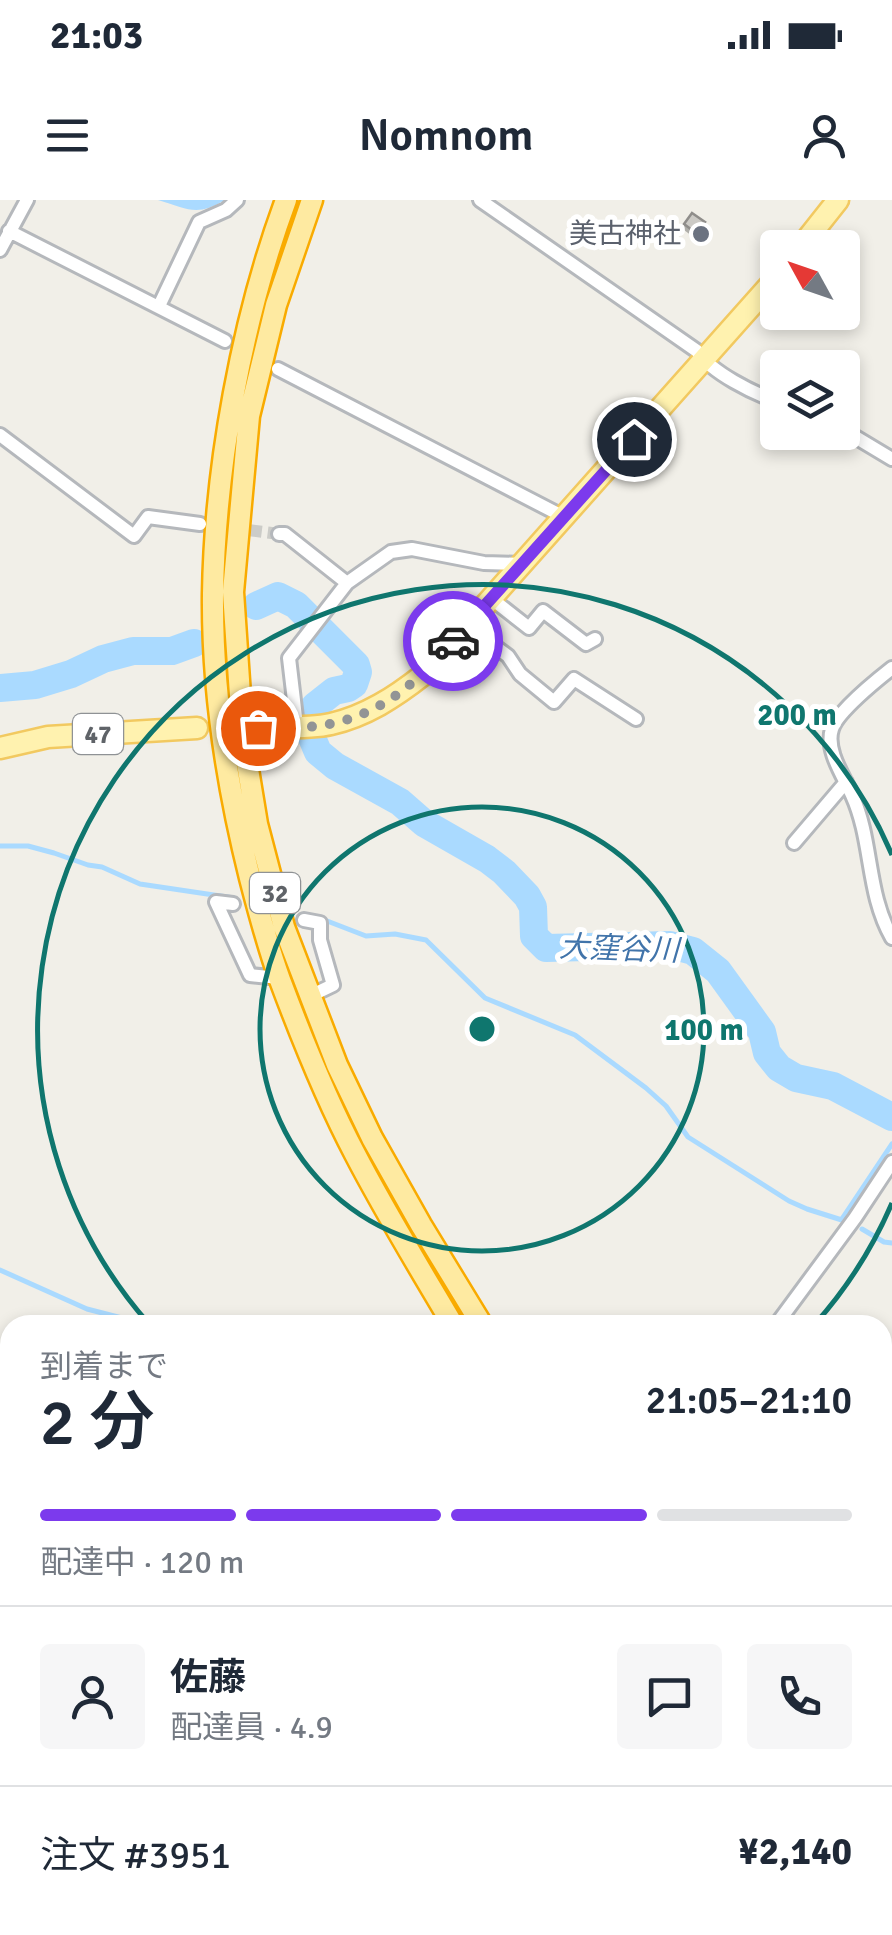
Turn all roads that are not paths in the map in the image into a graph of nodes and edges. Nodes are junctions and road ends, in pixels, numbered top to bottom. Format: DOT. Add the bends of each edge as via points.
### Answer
graph roads {
  1 [pos="27,200"];
  2 [pos="237,200"];
  3 [pos="286,200"];
  4 [pos="312,200"];
  5 [pos="480,200"];
  6 [pos="838,200"];
  7 [pos="814,230"];
  8 [pos="9,231"];
  9 [pos="0,250"];
  10 [pos="760,296"];
  11 [pos="159,306"];
  12 [pos="225,341"];
  13 [pos="704,360"];
  14 [pos="278,369"];
  15 [pos="760,396"];
  16 [pos="0,435"];
  17 [pos="860,440"];
  18 [pos="892,459"];
  19 [pos="564,517"];
  20 [pos="200,524"];
  21 [pos="279,534"];
  22 [pos="523,564"];
  23 [pos="348,583"];
  24 [pos="492,598"];
  25 [pos="467,626"];
  26 [pos="595,639"];
  27 [pos="892,668"];
  28 [pos="636,720"];
  29 [pos="297,726"];
  30 [pos="197,728"];
  31 [pos="258,728"];
  32 [pos="0,747"];
  33 [pos="846,782"];
  34 [pos="794,842"];
  35 [pos="233,904"];
  36 [pos="304,920"];
  37 [pos="892,938"];
  38 [pos="280,978"];
  39 [pos="310,996"];
  40 [pos="892,1162"];
  41 [pos="447,1315"];
  42 [pos="476,1315"];
  43 [pos="783,1315"];
  1 -- 8 [label="street"];
  2 -- 11 [label="street" via="199,222"];
  3 -- 38 [label="highway, 32" via="231,409 214,592 223,740 237,826"];
  4 -- 39 [label="highway, 32" via="276,305 250,416 234,592 243,738 257,824"];
  5 -- 13 [label="street"];
  6 -- 7 [label="main road"];
  8 -- 9 [label="street"];
  8 -- 11 [label="street"];
  10 -- 13 [label="main road"];
  11 -- 12 [label="street"];
  13 -- 15 [label="street"];
  13 -- 19 [label="main road"];
  14 -- 19 [label="street"];
  16 -- 20 [label="street" via="134,536 148,517"];
  17 -- 18 [label="street"];
  19 -- 22 [label="main road"];
  21 -- 23 [label="street"];
  22 -- 23 [label="street" via="401,550"];
  22 -- 24 [label="main road"];
  23 -- 29 [label="street" via="289,658"];
  24 -- 25 [label="main road"];
  24 -- 26 [label="street" via="529,628 543,611 586,644"];
  25 -- 28 [label="street" via="554,702 574,679"];
  25 -- 29 [label="main road" via="387,701 328,724"];
  27 -- 33 [label="street" via="832,728 832,752"];
  29 -- 31 [label="main road"];
  30 -- 32 [label="main road, 47" via="48,737"];
  33 -- 34 [label="street"];
  33 -- 37 [label="street" via="858,808 875,900"];
  35 -- 38 [label="street" via="216,902 250,976"];
  36 -- 39 [label="street" via="320,923 333,985"];
  38 -- 41 [label="highway, 32" via="354,1152"];
  39 -- 42 [label="highway, 32" via="372,1138"];
  40 -- 43 [label="street"];
}
